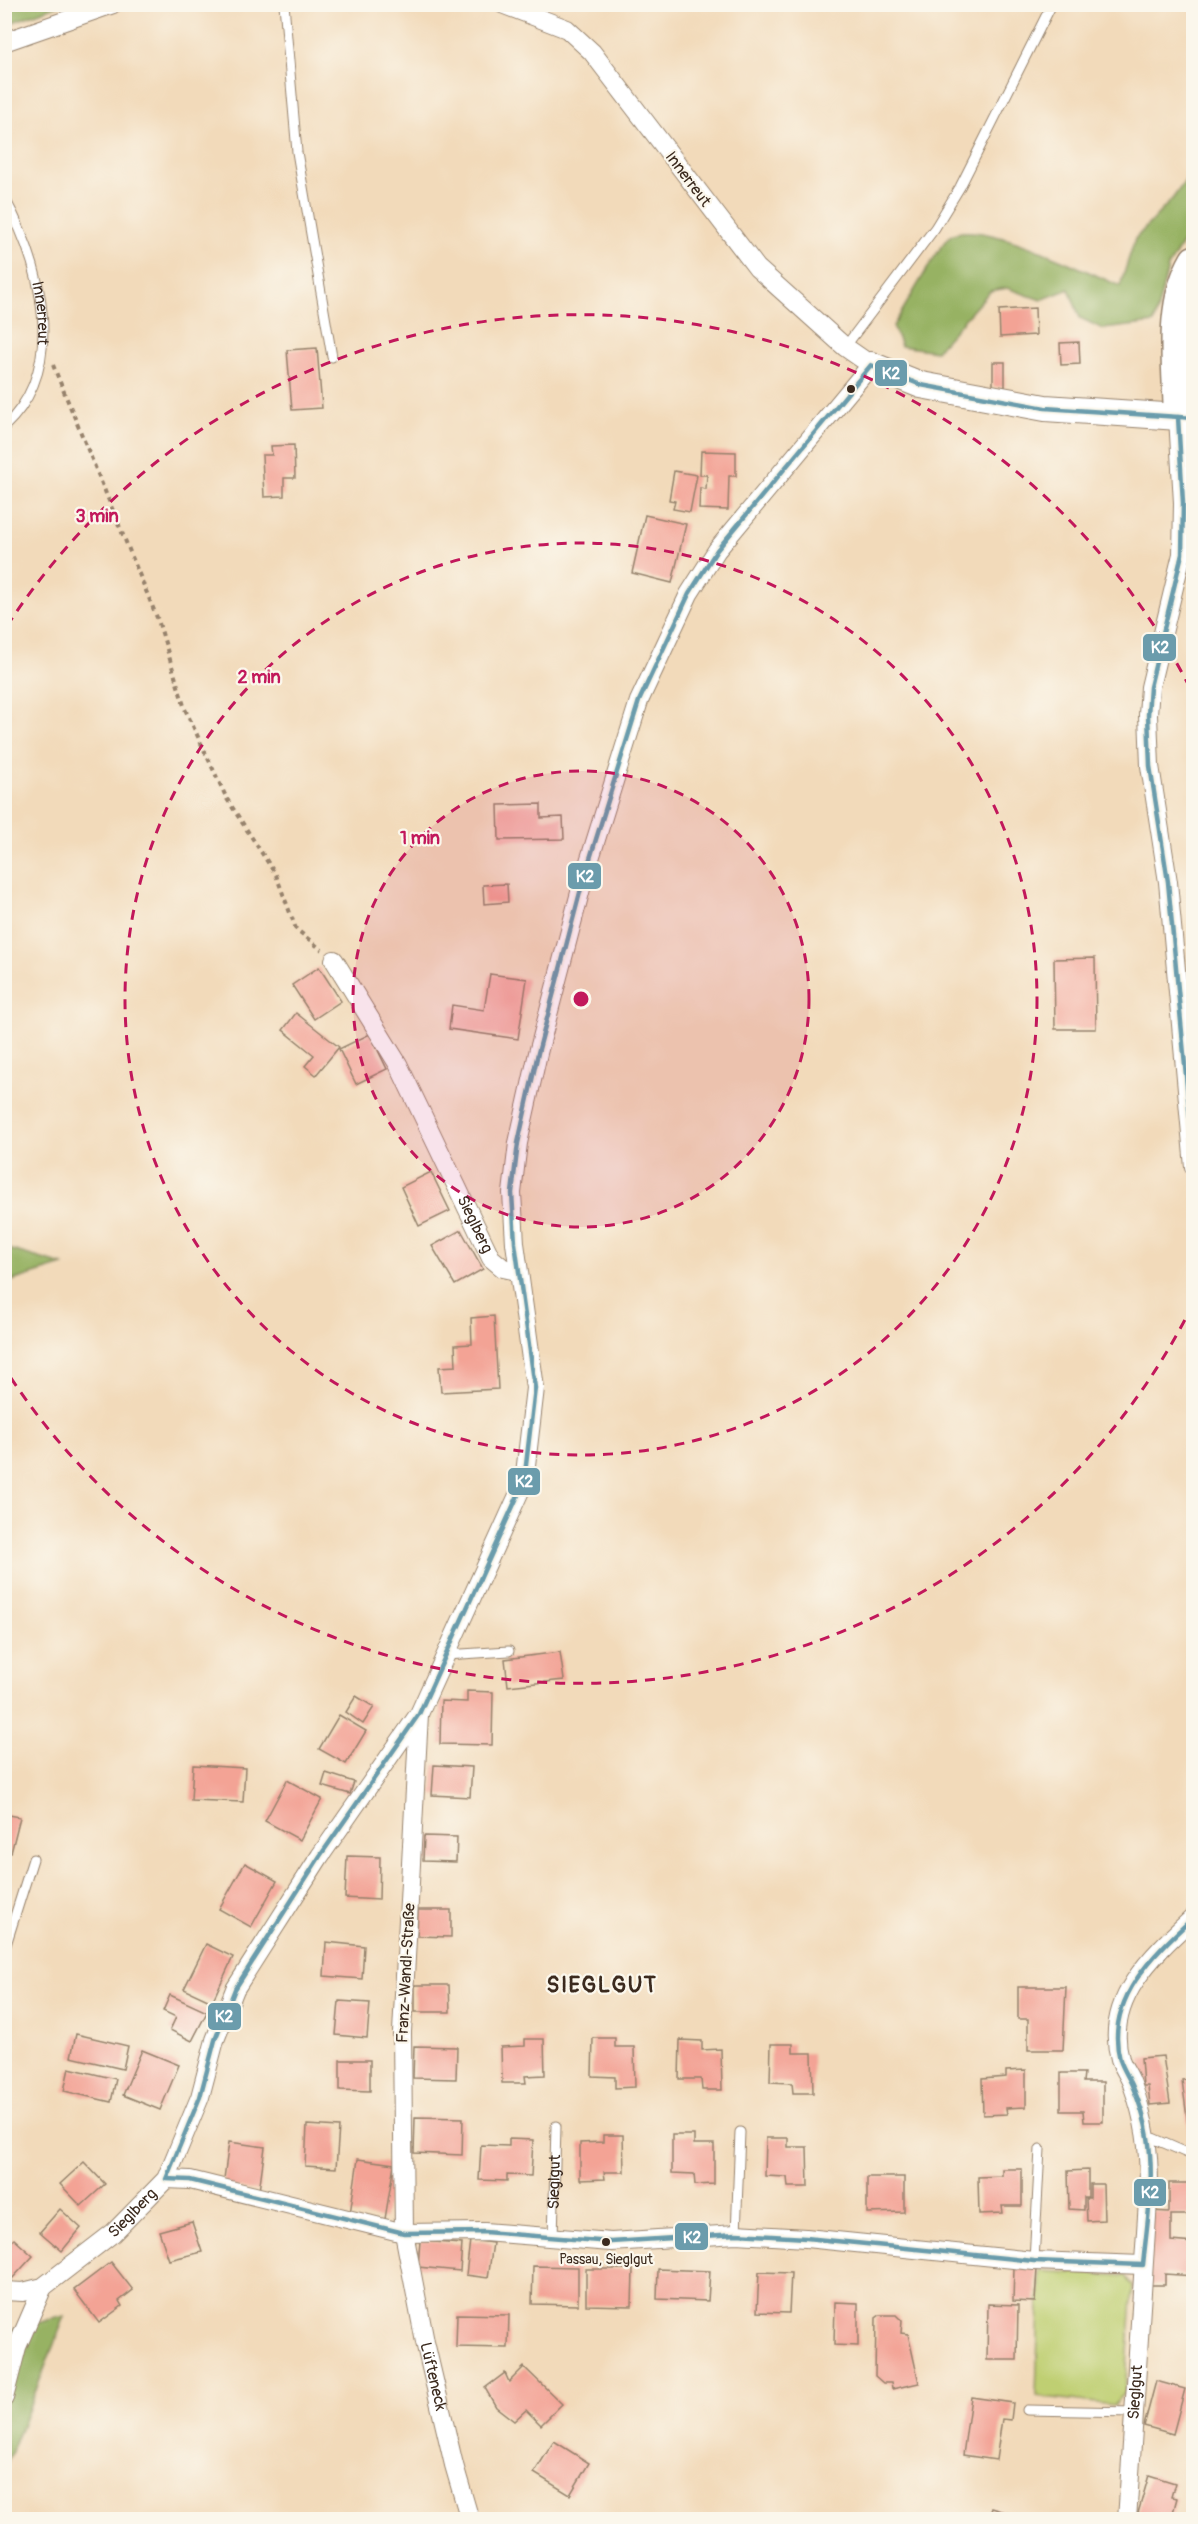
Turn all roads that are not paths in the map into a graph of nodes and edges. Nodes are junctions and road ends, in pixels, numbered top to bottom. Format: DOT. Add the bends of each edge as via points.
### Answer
graph roads {
  1 [pos="113,4"];
  2 [pos="284,4"];
  3 [pos="502,4"];
  4 [pos="1052,4"];
  5 [pos="4,42"];
  6 [pos="4,197"];
  7 [pos="1194,260"];
  8 [pos="845,347"];
  9 [pos="332,357"];
  10 [pos="871,365"];
  11 [pos="1186,418"];
  12 [pos="4,427"];
  13 [pos="334,960"];
  14 [pos="1194,1167"];
  15 [pos="517,1271"];
  16 [pos="509,1651"];
  17 [pos="446,1655"];
  18 [pos="419,1714"];
  19 [pos="33,1859"];
  20 [pos="1194,1917"];
  21 [pos="4,1951"];
  22 [pos="556,2126"];
  23 [pos="740,2132"];
  24 [pos="1148,2136"];
  25 [pos="1040,2149"];
  26 [pos="1194,2156"];
  27 [pos="166,2179"];
  28 [pos="404,2233"];
  29 [pos="736,2234"];
  30 [pos="553,2238"];
  31 [pos="1034,2261"];
  32 [pos="1143,2265"];
  33 [pos="43,2287"];
  34 [pos="4,2292"];
  35 [pos="4,2397"];
  36 [pos="1027,2410"];
  37 [pos="1134,2412"];
  38 [pos="470,2520"];
  39 [pos="1127,2520"];
  1 -- 5 [label="street"];
  2 -- 9 [label="lane" via="297,152"];
  3 -- 8 [label="street, Innerreut" via="567,29 592,52 757,268"];
  4 -- 8 [label="lane" via="940,220"];
  6 -- 12 [label="lane, Innerreut" via="30,251 44,342 35,378 21,408"];
  7 -- 11 [label="main road" via="1180,295 1176,325"];
  8 -- 10 [label="street, Innerreut"];
  10 -- 11 [label="street" via="921,385 1046,408"];
  10 -- 15 [label="street" via="717,550 689,594 639,701 583,881 518,1143 512,1193"];
  11 -- 14 [label="street" via="1182,554 1150,687 1148,726 1149,766 1168,882"];
  13 -- 15 [label="street, Sieglberg" via="398,1064 491,1258 503,1268"];
  15 -- 17 [label="street, Sieglberg" via="535,1388 524,1482"];
  16 -- 17 [label="lane"];
  17 -- 18 [label="street, Sieglberg"];
  18 -- 27 [label="street, Sieglberg" via="320,1856 235,1989 215,2040 200,2097"];
  18 -- 28 [label="street, Franz-Wandl-Straße" via="402,2032"];
  19 -- 21 [label="lane"];
  20 -- 24 [label="street, Sieglgut" via="1148,1962 1124,2000 1118,2021 1120,2060"];
  22 -- 30 [label="lane, Sieglgut"];
  23 -- 29 [label="lane"];
  24 -- 26 [label="lane"];
  24 -- 32 [label="street, Sieglgut"];
  25 -- 31 [label="lane"];
  27 -- 28 [label="street" via="190,2180"];
  27 -- 33 [label="street, Sieglberg" via="113,2233"];
  28 -- 30 [label="street" via="484,2232"];
  28 -- 38 [label="street, Lüfteneck" via="425,2342"];
  29 -- 30 [label="street" via="610,2242"];
  29 -- 31 [label="street"];
  31 -- 32 [label="street"];
  32 -- 37 [label="street, Sieglgut"];
  33 -- 34 [label="street, Sieglberg"];
  33 -- 35 [label="street" via="17,2347"];
  36 -- 37 [label="lane"];
  37 -- 39 [label="street, Sieglgut"];
}
